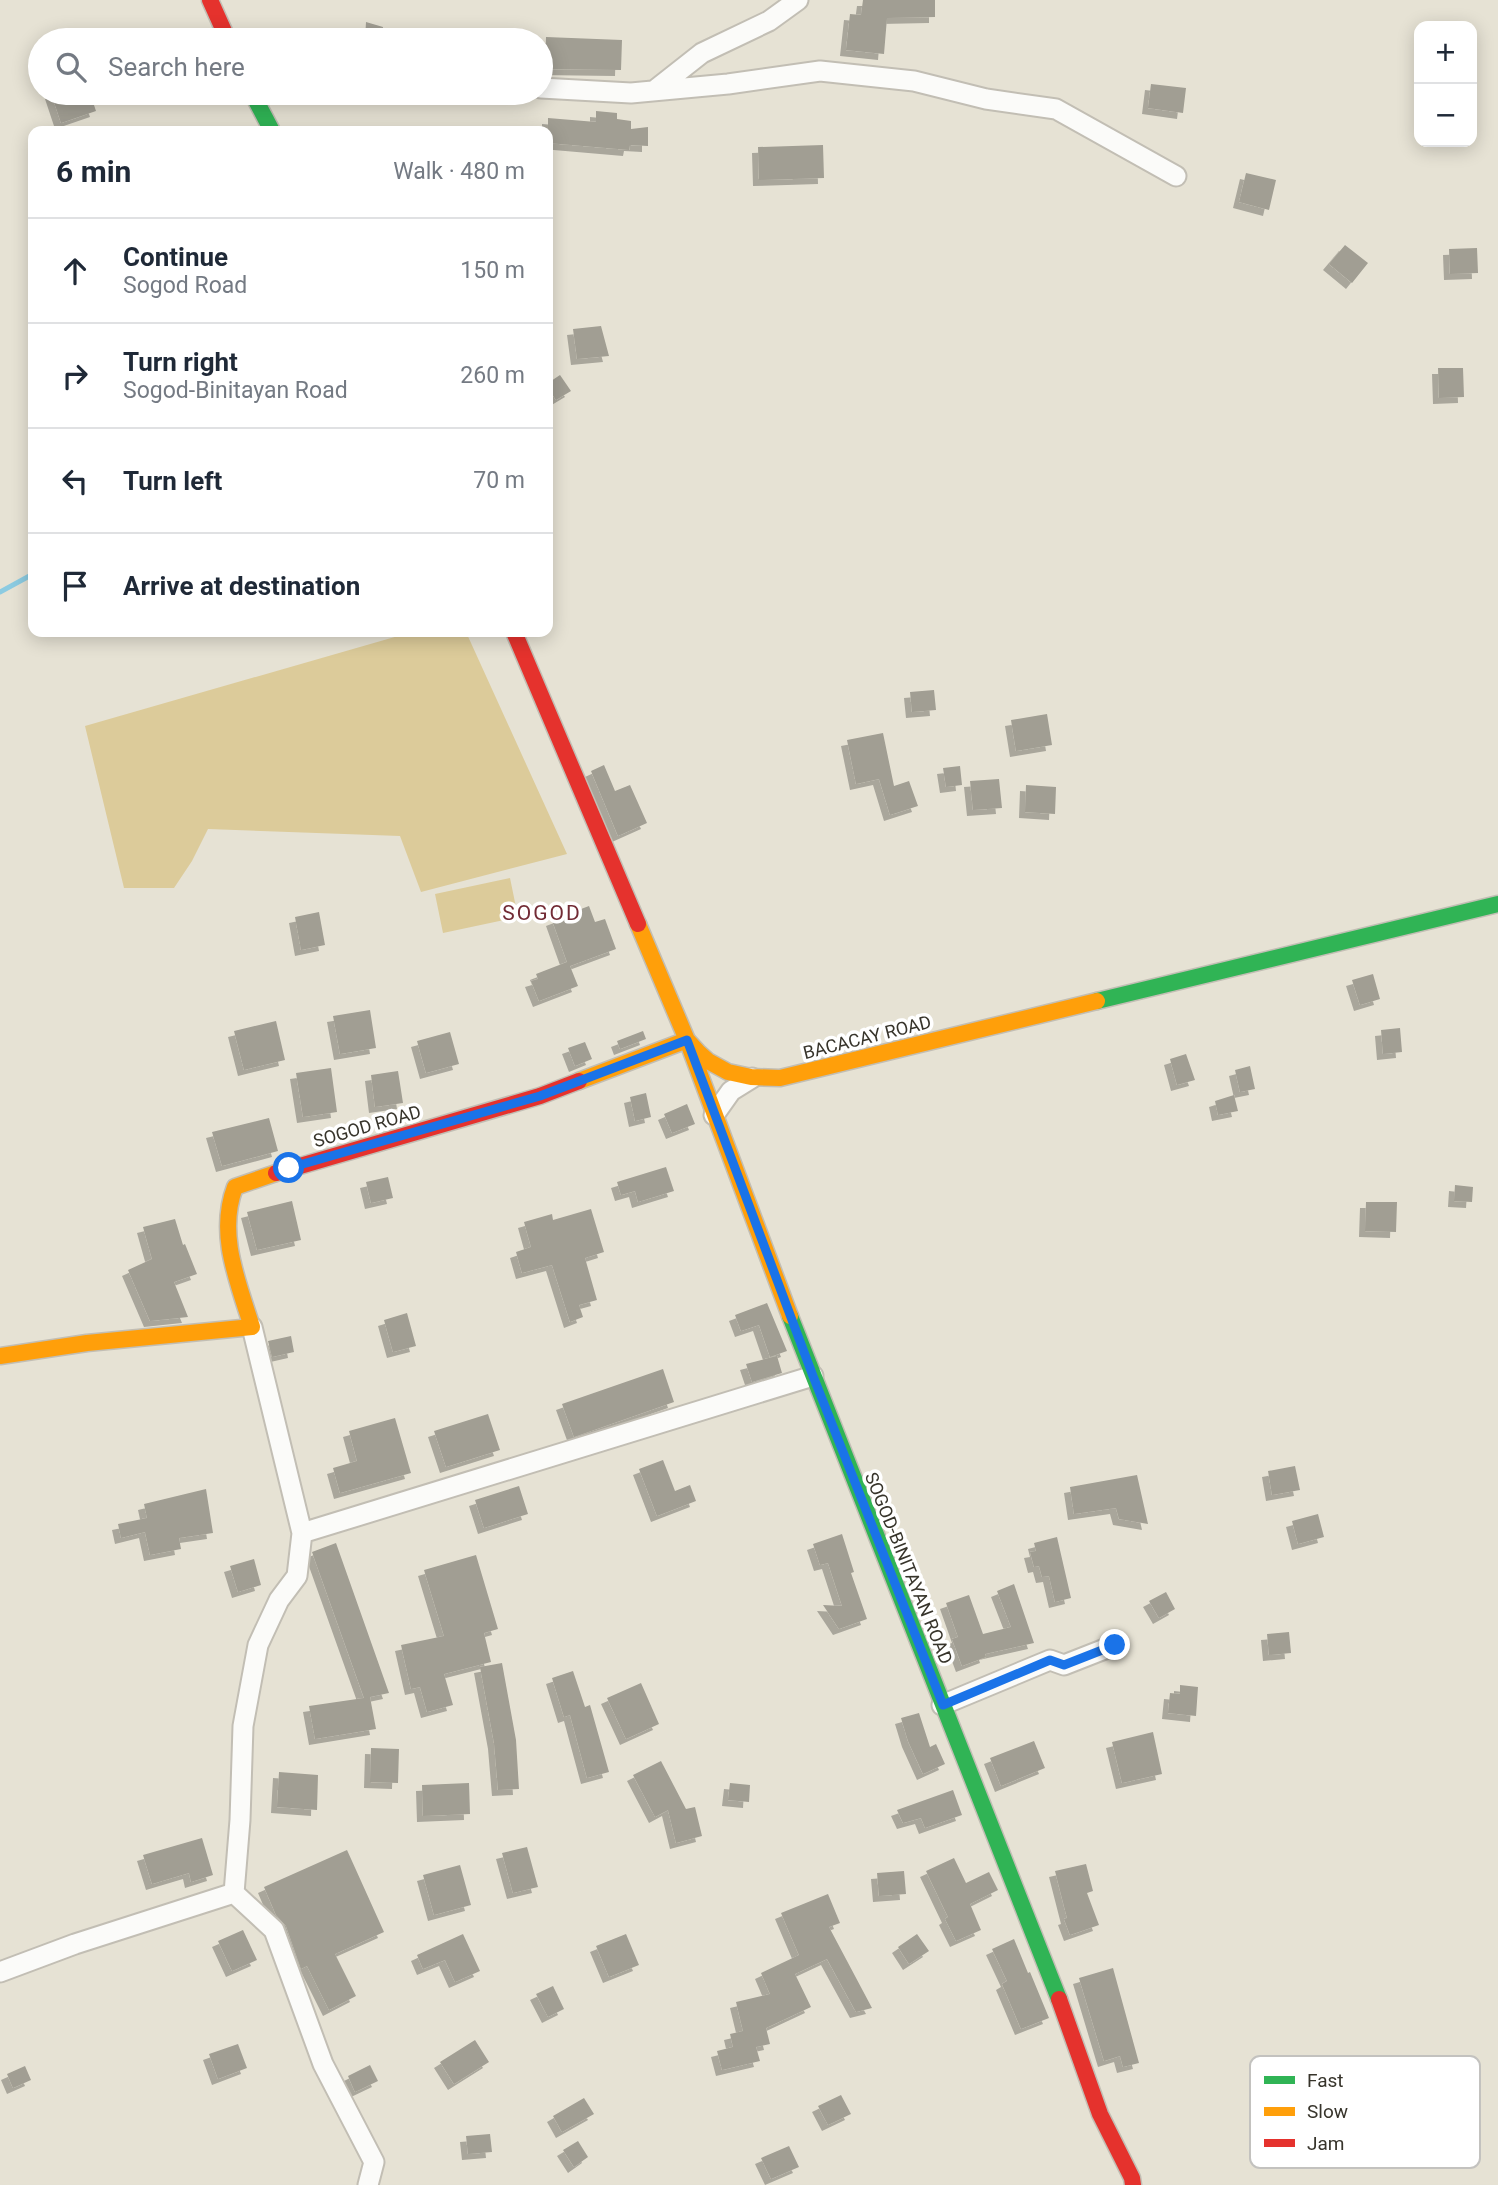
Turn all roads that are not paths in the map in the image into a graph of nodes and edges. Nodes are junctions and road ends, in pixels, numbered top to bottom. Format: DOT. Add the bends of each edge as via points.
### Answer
graph roads {
  1 [pos="209,0"];
  2 [pos="798,0"];
  3 [pos="222,28"];
  4 [pos="553,89"];
  5 [pos="654,90"];
  6 [pos="258,105"];
  7 [pos="269,126"];
  8 [pos="1176,176"];
  9 [pos="516,637"];
  10 [pos="1498,904"];
  11 [pos="687,1040"];
  12 [pos="752,1078"];
  13 [pos="714,1115"];
  14 [pos="252,1327"];
  15 [pos="0,1356"];
  16 [pos="813,1376"];
  17 [pos="302,1533"];
  18 [pos="1115,1645"];
  19 [pos="943,1705"];
  20 [pos="234,1893"];
  21 [pos="0,1972"];
  22 [pos="368,2185"];
  23 [pos="1133,2185"];
  1 -- 3 [label="street"];
  2 -- 5 [label="street" via="702,53"];
  4 -- 5 [label="street"];
  5 -- 8 [label="street" via="820,71 914,81 986,99 1056,109"];
  6 -- 7 [label="street"];
  9 -- 11 [label="street, BACACAY ROAD"];
  10 -- 12 [label="street, BACACAY ROAD" via="780,1078"];
  11 -- 12 [label="street, BACACAY ROAD" via="712,1066"];
  11 -- 13 [label="street, SOGOD-BINITAYAN ROAD"];
  11 -- 14 [label="street, SOGOD ROAD" via="540,1096 235,1187 229,1199 229,1247"];
  12 -- 13 [label="street" via="731,1091"];
  13 -- 16 [label="street, SOGOD-BINITAYAN ROAD"];
  14 -- 15 [label="street"];
  14 -- 17 [label="street"];
  16 -- 17 [label="street"];
  16 -- 19 [label="street, SOGOD-BINITAYAN ROAD"];
  17 -- 20 [label="street" via="297,1577 279,1601 258,1645 243,1726"];
  18 -- 19 [label="street" via="1064,1665 1050,1660"];
  19 -- 23 [label="street, SOGOD-BINITAYAN ROAD" via="1100,2114"];
  20 -- 21 [label="street"];
  20 -- 22 [label="street" via="274,1930 323,2064 374,2162"];
}
